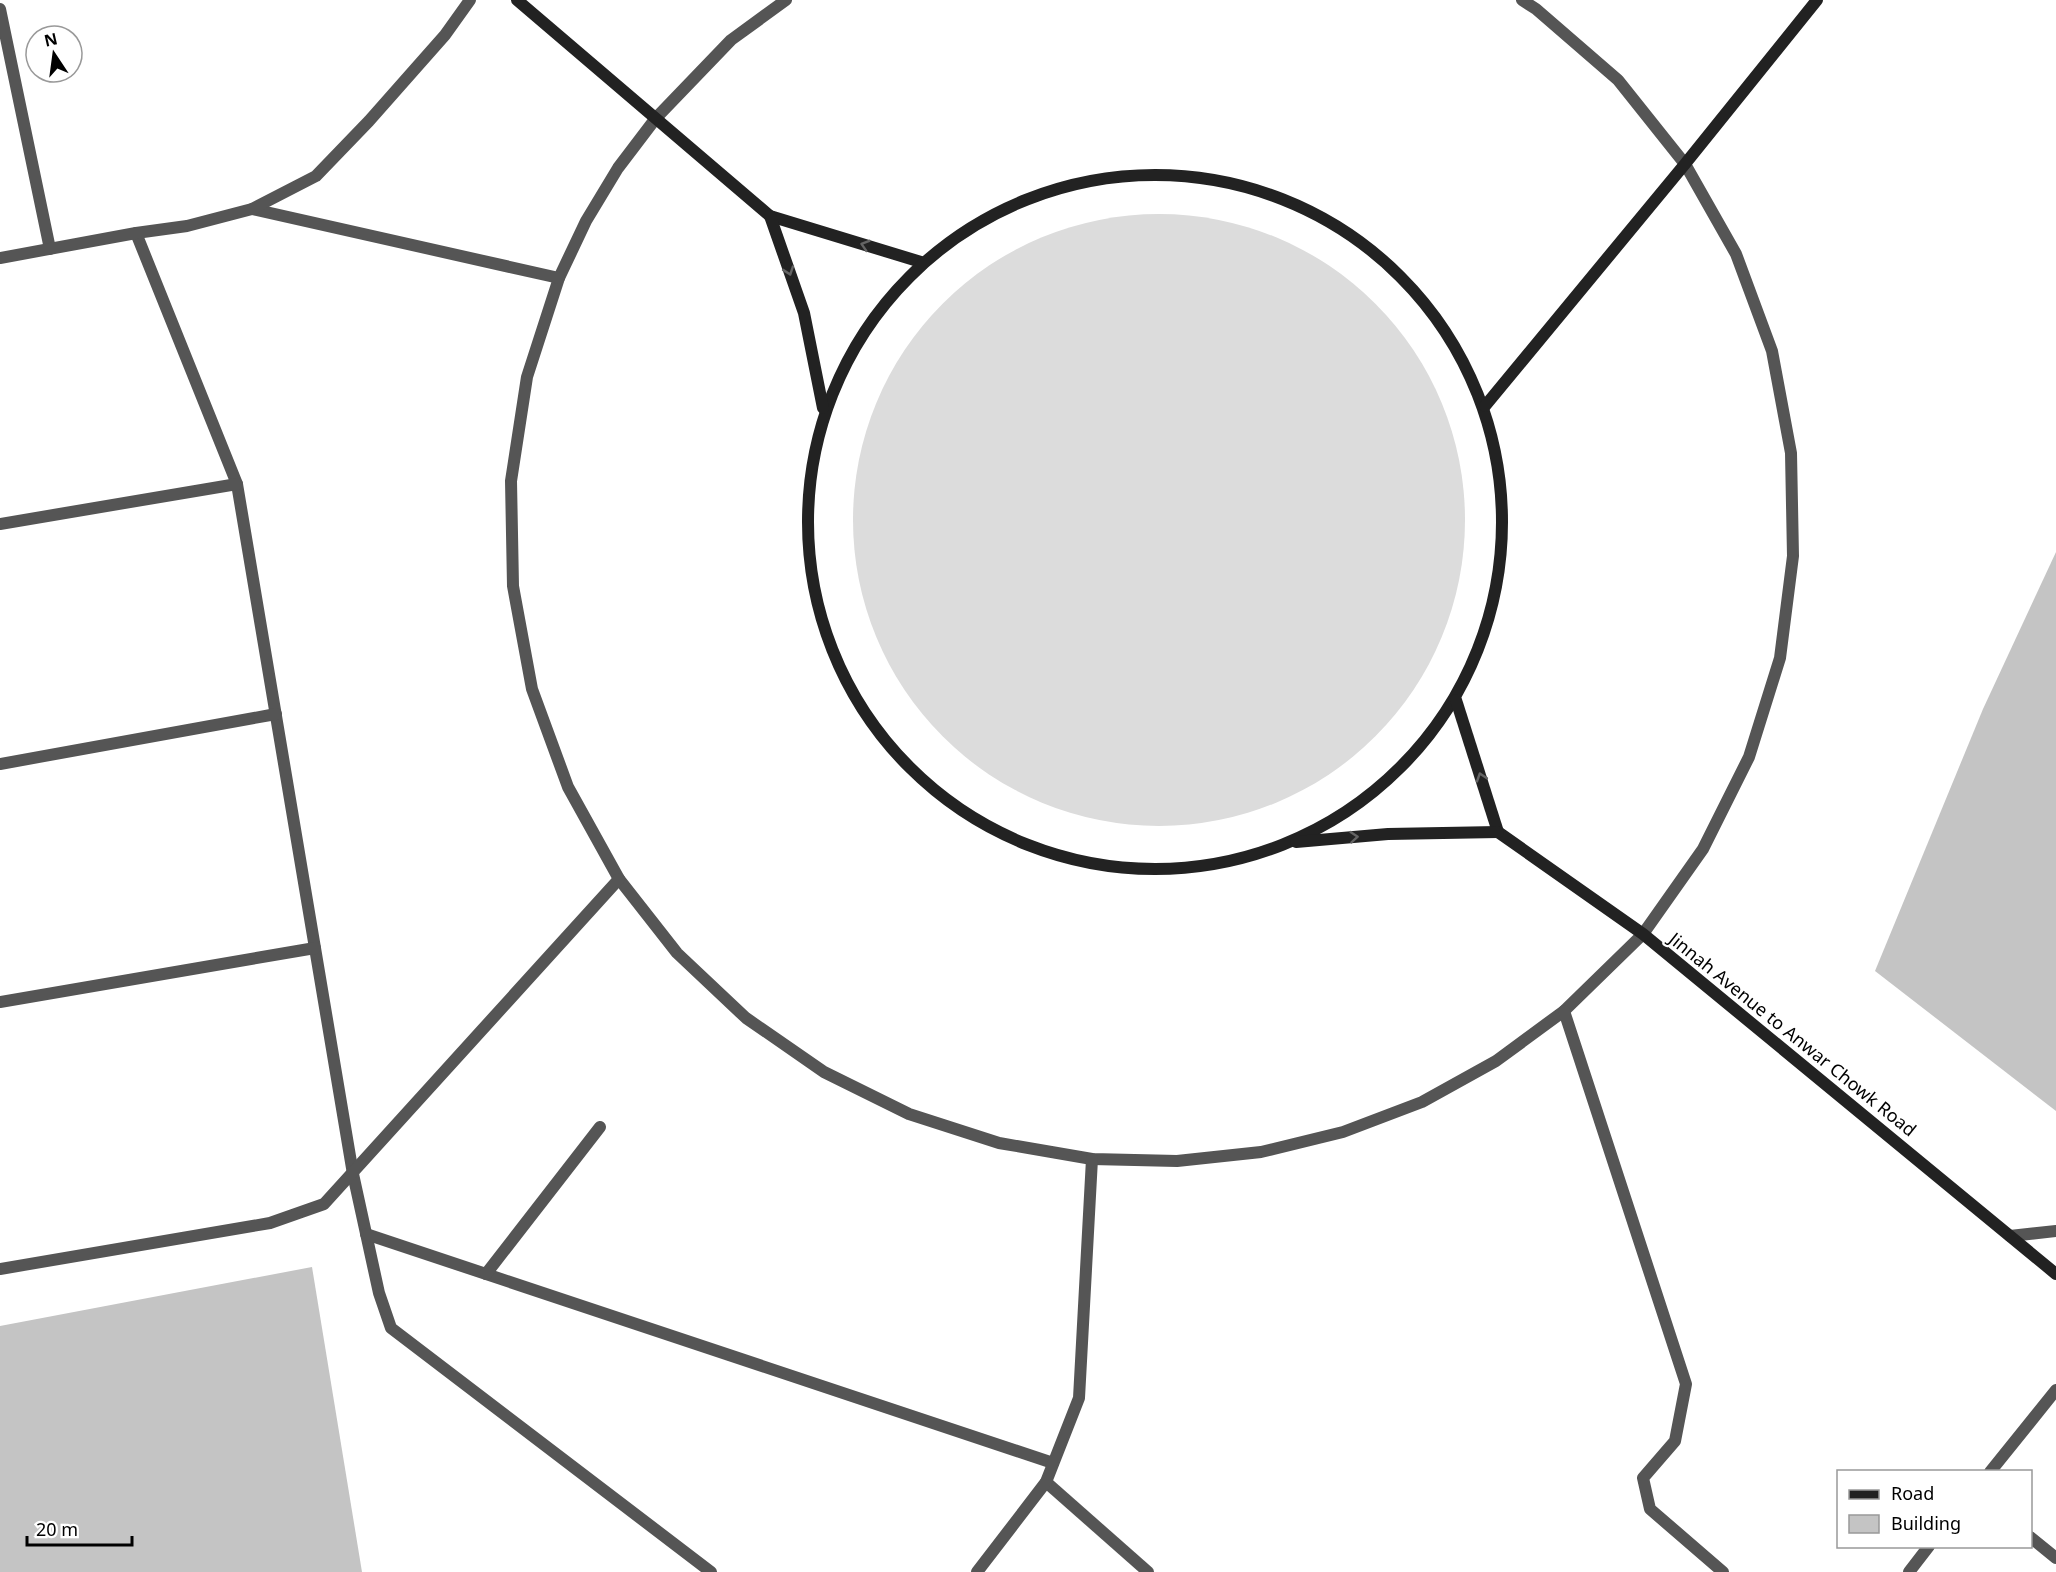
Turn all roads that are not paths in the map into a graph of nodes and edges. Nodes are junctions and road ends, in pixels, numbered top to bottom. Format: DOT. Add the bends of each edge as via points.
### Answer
graph roads {
  1 [pos="470,0"];
  2 [pos="517,0"];
  3 [pos="786,0"];
  4 [pos="1522,0"];
  5 [pos="1817,0"];
  6 [pos="0,9"];
  7 [pos="656,118"];
  8 [pos="1685,164"];
  9 [pos="252,208"];
  10 [pos="770,216"];
  11 [pos="136,233"];
  12 [pos="50,249"];
  13 [pos="0,258"];
  14 [pos="921,262"];
  15 [pos="559,278"];
  16 [pos="1485,406"];
  17 [pos="823,408"];
  18 [pos="237,484"];
  19 [pos="0,524"];
  20 [pos="1456,700"];
  21 [pos="276,714"];
  22 [pos="0,764"];
  23 [pos="1498,832"];
  24 [pos="1295,842"];
  25 [pos="619,879"];
  26 [pos="1643,934"];
  27 [pos="315,948"];
  28 [pos="0,1002"];
  29 [pos="1564,1011"];
  30 [pos="600,1127"];
  31 [pos="1092,1159"];
  32 [pos="353,1174"];
  33 [pos="2056,1231"];
  34 [pos="366,1234"];
  35 [pos="2010,1236"];
  36 [pos="0,1269"];
  37 [pos="486,1274"];
  38 [pos="2056,1274"];
  39 [pos="2056,1390"];
  40 [pos="1053,1463"];
  41 [pos="1992,1470"];
  42 [pos="1046,1482"];
  43 [pos="2032,1539"];
  44 [pos="1927,1548"];
  45 [pos="2056,1558"];
  46 [pos="711,1572"];
  47 [pos="977,1572"];
  48 [pos="1148,1572"];
  49 [pos="1723,1572"];
  50 [pos="1909,1572"];
  1 -- 9 [label="street" via="438,44 316,176"];
  2 -- 7 [label="street"];
  3 -- 7 [label="street" via="731,40"];
  4 -- 8 [label="street" via="1618,80"];
  5 -- 8 [label="street"];
  6 -- 12 [label="street"];
  7 -- 10 [label="street"];
  7 -- 15 [label="street" via="591,212"];
  8 -- 16 [label="street"];
  8 -- 26 [label="street" via="1736,254 1772,351 1791,453 1793,556 1780,658 1749,757 1703,849"];
  9 -- 11 [label="street" via="187,226"];
  9 -- 15 [label="street"];
  14 -- 10 [label="street, one-way"];
  10 -- 17 [label="street, one-way" via="804,313"];
  11 -- 12 [label="street"];
  11 -- 18 [label="street"];
  12 -- 13 [label="street"];
  14 -- 16 [label="street" via="1017,201 1128,174 1242,184 1347,229 1431,306"];
  14 -- 17 [label="street" via="862,329"];
  15 -- 25 [label="street" via="527,377 511,481 513,586 532,689 567,788"];
  16 -- 20 [label="street" via="1505,506 1495,606"];
  17 -- 24 [label="street" via="804,541 828,639 837,671 916,779 1031,849 1164,872"];
  18 -- 19 [label="street"];
  18 -- 21 [label="street"];
  23 -- 20 [label="street, one-way"];
  20 -- 24 [label="street" via="1387,783"];
  21 -- 22 [label="street"];
  21 -- 27 [label="street"];
  24 -- 23 [label="street, one-way" via="1388,834"];
  23 -- 26 [label="street, Jinnah Avenue to Anwar Chowk Road"];
  25 -- 31 [label="street" via="686,962 746,1018 824,1072 909,1114 999,1143"];
  25 -- 32 [label="street"];
  26 -- 29 [label="street"];
  26 -- 35 [label="street, Jinnah Avenue to Anwar Chowk Road"];
  27 -- 28 [label="street"];
  27 -- 32 [label="street"];
  29 -- 31 [label="street" via="1496,1061 1422,1102 1343,1132 1261,1152 1177,1161"];
  29 -- 49 [label="street" via="1686,1384 1675,1441 1643,1478 1650,1509"];
  30 -- 37 [label="street"];
  31 -- 40 [label="street" via="1078,1398"];
  32 -- 34 [label="street"];
  32 -- 36 [label="street" via="324,1204 270,1223"];
  33 -- 35 [label="street"];
  34 -- 37 [label="street"];
  34 -- 46 [label="street" via="391,1328"];
  35 -- 38 [label="street, Jinnah Avenue to Anwar Chowk Road"];
  37 -- 40 [label="street"];
  39 -- 41 [label="street"];
  40 -- 42 [label="street"];
  42 -- 47 [label="street"];
  42 -- 48 [label="street"];
  43 -- 45 [label="street"];
  44 -- 50 [label="street"];
}
